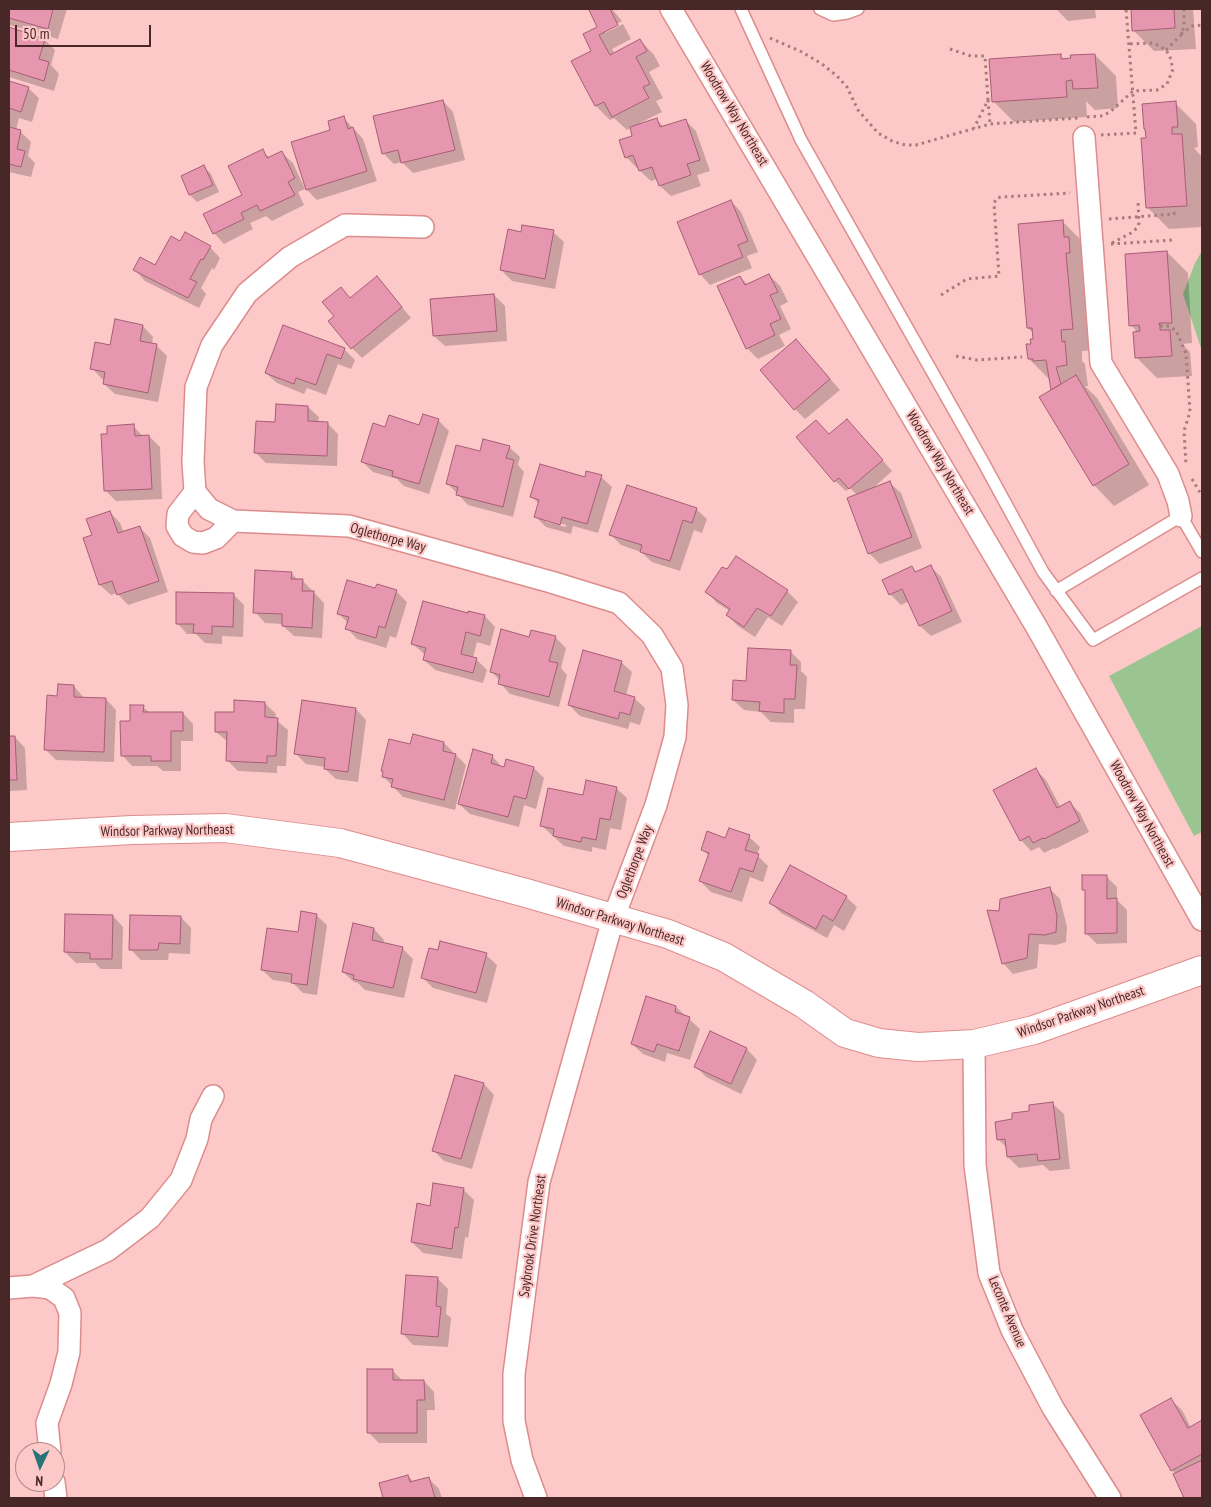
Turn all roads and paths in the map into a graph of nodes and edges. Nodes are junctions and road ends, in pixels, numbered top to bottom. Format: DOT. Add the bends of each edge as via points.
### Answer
graph roads {
  1 [pos="671,9"];
  2 [pos="741,9"];
  3 [pos="820,9"];
  4 [pos="858,9"];
  5 [pos="1126,9"];
  6 [pos="1184,9"];
  7 [pos="1202,25"];
  8 [pos="1181,35"];
  9 [pos="768,37"];
  10 [pos="1129,44"];
  11 [pos="950,49"];
  12 [pos="1166,50"];
  13 [pos="1133,91"];
  14 [pos="988,100"];
  15 [pos="990,124"];
  16 [pos="974,128"];
  17 [pos="1084,137"];
  18 [pos="1088,192"];
  19 [pos="1138,202"];
  20 [pos="1174,210"];
  21 [pos="1139,217"];
  22 [pos="1090,221"];
  23 [pos="423,227"];
  24 [pos="1173,240"];
  25 [pos="941,294"];
  26 [pos="1160,326"];
  27 [pos="956,356"];
  28 [pos="1022,357"];
  29 [pos="1188,469"];
  30 [pos="1191,476"];
  31 [pos="195,492"];
  32 [pos="1202,496"];
  33 [pos="1181,516"];
  34 [pos="233,521"];
  35 [pos="1202,552"];
  36 [pos="1202,578"];
  37 [pos="1056,591"];
  38 [pos="9,837"];
  39 [pos="613,919"];
  40 [pos="1202,920"];
  41 [pos="1202,970"];
  42 [pos="974,1044"];
  43 [pos="213,1096"];
  44 [pos="33,1286"];
  45 [pos="9,1288"];
  46 [pos="49,1442"];
  47 [pos="536,1498"];
  48 [pos="1110,1498"];
  1 -- 40 [label="street, Woodrow Way Northeast" via="1031,618"];
  2 -- 37 [label="lane" via="801,140"];
  3 -- 4 [label="lane" via="833,15"];
  5 -- 10 [label="path"];
  6 -- 8 [label="path"];
  7 -- 8 [label="path" via="1192,26"];
  8 -- 12 [label="path"];
  9 -- 16 [label="path" via="802,52 837,76 868,122 892,142 916,145"];
  10 -- 12 [label="path" via="1154,43"];
  10 -- 13 [label="path"];
  11 -- 14 [label="path" via="971,56 985,56"];
  12 -- 13 [label="path" via="1173,69 1167,84 1157,90"];
  13 -- 15 [label="path" via="1101,116"];
  13 -- 17 [label="path" via="1136,133"];
  14 -- 15 [label="path"];
  14 -- 16 [label="path"];
  15 -- 16 [label="path"];
  17 -- 18 [label="street"];
  18 -- 22 [label="street"];
  18 -- 25 [label="path" via="997,198 994,204 1000,276 967,279"];
  19 -- 21 [label="path"];
  20 -- 21 [label="path" via="1174,214"];
  21 -- 22 [label="path"];
  21 -- 24 [label="path" via="1137,228 1110,244"];
  22 -- 33 [label="street" via="1101,363 1168,474"];
  23 -- 31 [label="street" via="345,225 290,257 247,293 212,345 196,387 192,462"];
  26 -- 29 [label="path" via="1169,326 1176,331 1186,353 1190,412 1184,439"];
  27 -- 28 [label="path" via="977,360"];
  30 -- 32 [label="path"];
  31 -- 34 [label="street, Oglethorpe Way" via="209,509"];
  31 -- 34 [label="street" via="178,514 177,526 183,536 203,543 216,538"];
  33 -- 35 [label="lane"];
  33 -- 37 [label="lane"];
  34 -- 39 [label="street, Oglethorpe Way" via="349,526 619,603 652,635 672,668 677,705 675,737 656,805"];
  36 -- 37 [label="lane" via="1093,640"];
  38 -- 39 [label="street, Windsor Parkway Northeast" via="225,828 321,840"];
  39 -- 42 [label="street, Windsor Parkway Northeast" via="668,934 724,958 804,1004 845,1033 879,1043 918,1047"];
  39 -- 47 [label="street, Saybrook Drive Northeast" via="539,1182 515,1364 514,1421 522,1460"];
  41 -- 42 [label="street, Windsor Parkway Northeast" via="1034,1030"];
  42 -- 48 [label="street, Leconte Avenue" via="974,1164 989,1273 1012,1330 1050,1401"];
  43 -- 44 [label="street" via="201,1119 181,1180 150,1218 108,1250"];
  44 -- 45 [label="street"];
  44 -- 46 [label="street" via="50,1288 64,1298 70,1314 69,1352 47,1423"];
}
